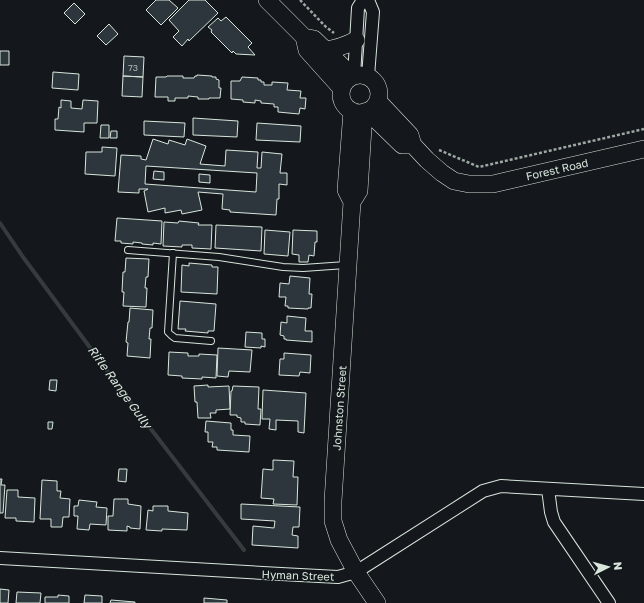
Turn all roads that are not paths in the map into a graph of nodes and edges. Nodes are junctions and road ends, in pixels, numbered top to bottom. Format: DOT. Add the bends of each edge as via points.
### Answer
graph roads {
  1 [pos="267,0"];
  2 [pos="363,0"];
  3 [pos="368,0"];
  4 [pos="356,32"];
  5 [pos="304,38"];
  6 [pos="324,50"];
  7 [pos="353,80"];
  8 [pos="365,109"];
  9 [pos="644,149"];
  10 [pos="128,250"];
  11 [pos="173,254"];
  12 [pos="348,265"];
  13 [pos="211,341"];
  14 [pos="548,489"];
  15 [pos="644,494"];
  16 [pos="0,558"];
  17 [pos="356,572"];
  18 [pos="377,603"];
  19 [pos="609,603"];
  1 -- 5 [label="street"];
  2 -- 4 [label="street" via="358,8"];
  3 -- 7 [label="street" via="372,12"];
  4 -- 6 [label="street" via="343,47"];
  4 -- 7 [label="street"];
  5 -- 6 [label="street" via="314,40"];
  5 -- 7 [label="street" via="307,50"];
  6 -- 7 [label="street"];
  7 -- 8 [label="street" via="341,94 344,104"];
  7 -- 8 [label="street" via="373,80 379,89 379,95"];
  8 -- 9 [label="street, Forest Road" via="402,145 413,145 442,173 454,181 469,184 493,184"];
  8 -- 12 [label="street, Johnston Street" via="359,190 352,202"];
  10 -- 11 [label="lane"];
  11 -- 12 [label="lane" via="219,256 283,267"];
  11 -- 13 [label="lane" via="168,332 175,338"];
  12 -- 17 [label="street, Johnston Street" via="333,521 339,540"];
  14 -- 15 [label="street, Hyman Street"];
  14 -- 17 [label="street, Hyman Street" via="501,486 483,491"];
  14 -- 19 [label="street" via="554,522"];
  16 -- 17 [label="street, Hyman Street" via="295,575 338,576"];
  17 -- 18 [label="street, Johnston Street"];
}
